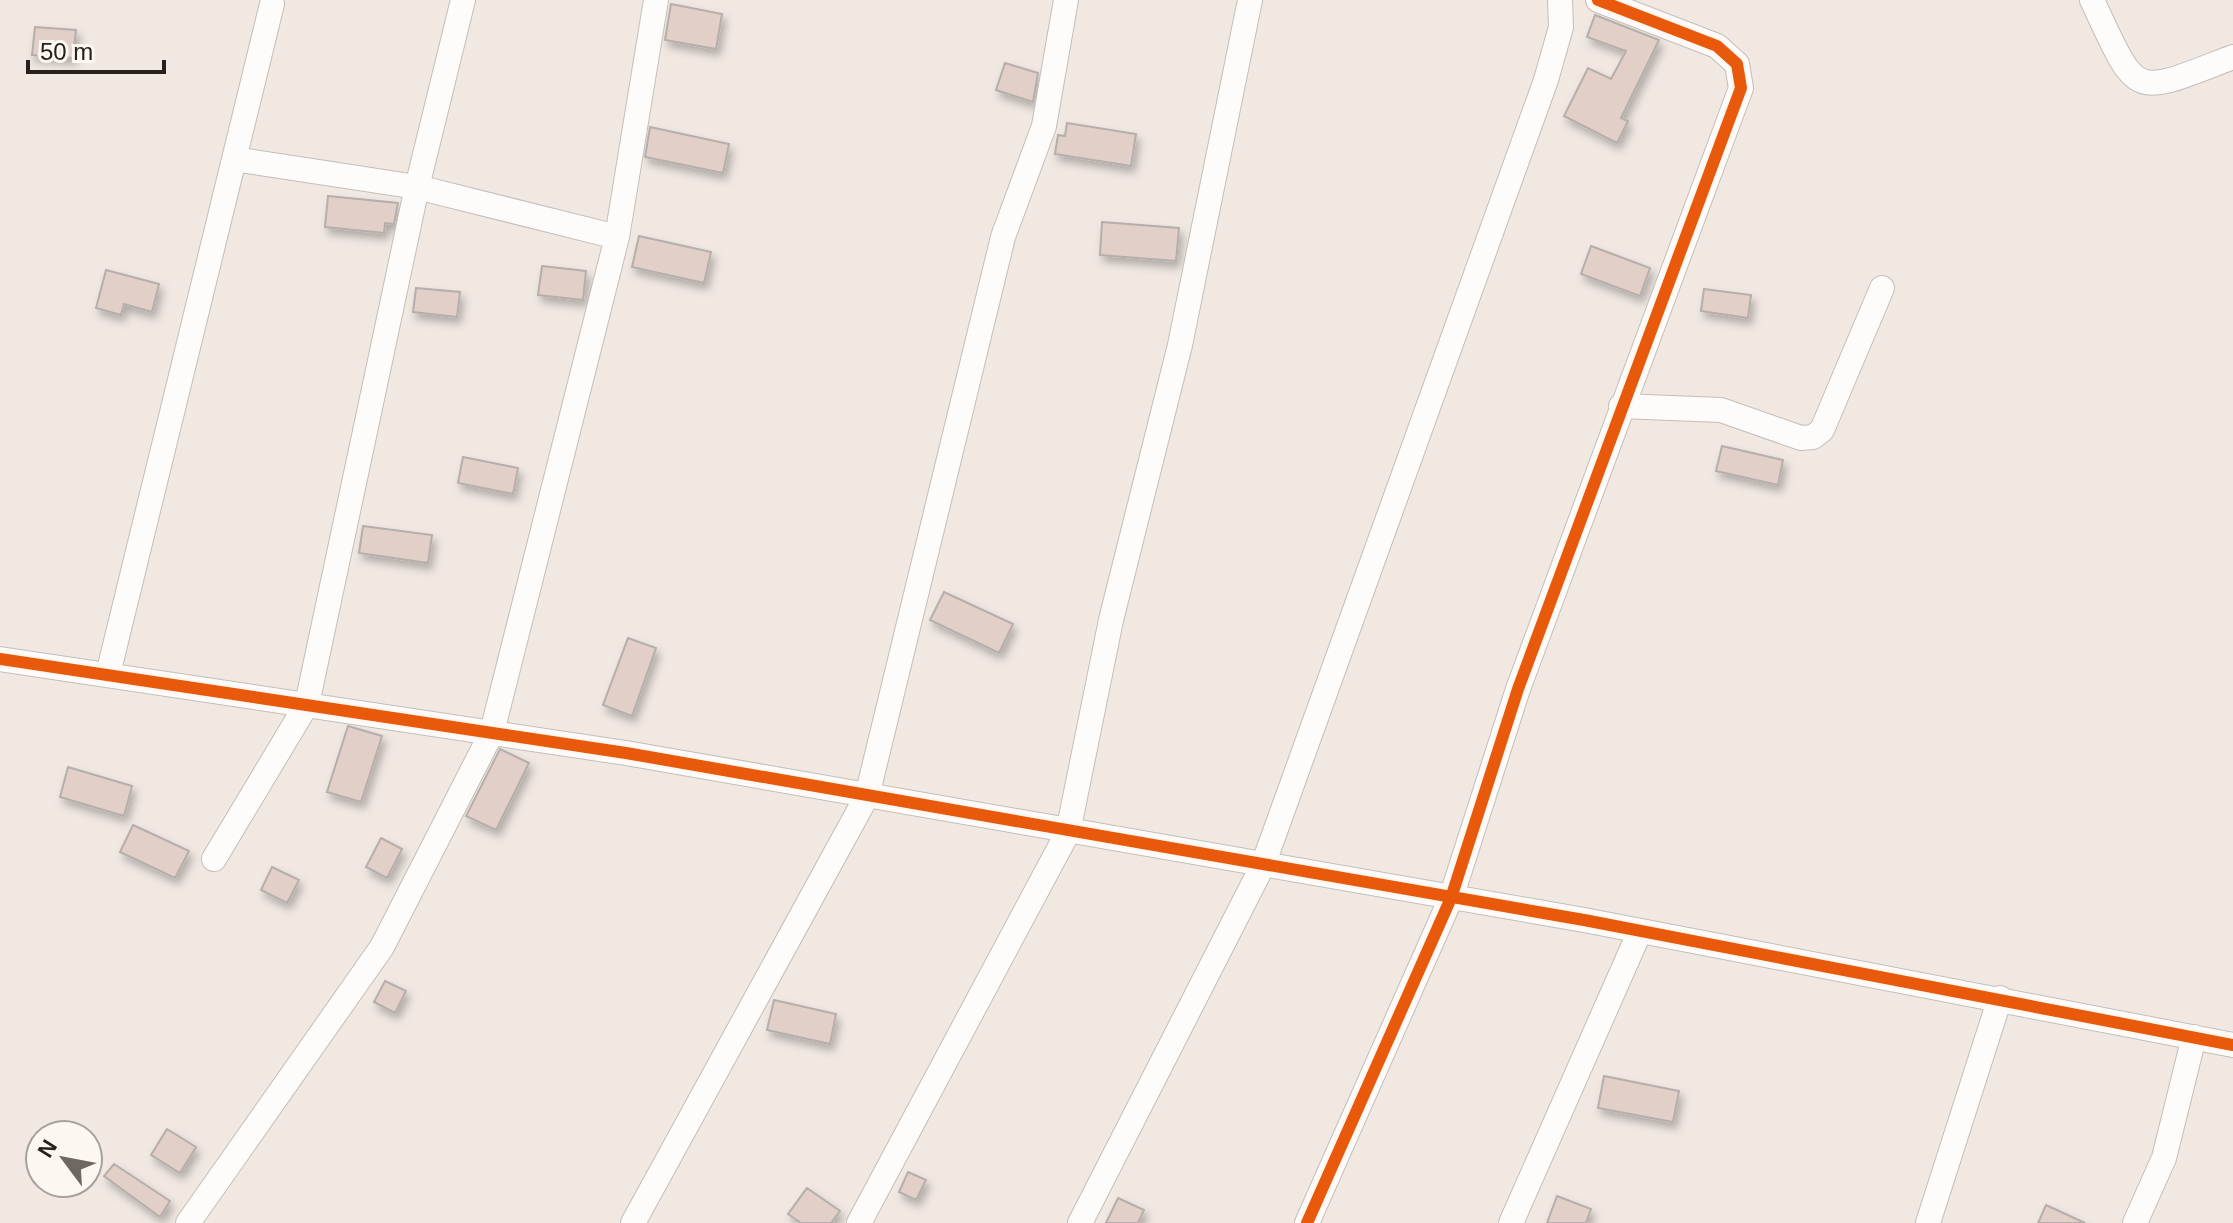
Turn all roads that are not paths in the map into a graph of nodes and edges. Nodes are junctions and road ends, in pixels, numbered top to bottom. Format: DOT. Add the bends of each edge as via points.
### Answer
graph roads {
  1 [pos="463,0"];
  2 [pos="656,0"];
  3 [pos="1066,0"];
  4 [pos="1250,0"];
  5 [pos="1560,0"];
  6 [pos="1598,0"];
  7 [pos="2092,0"];
  8 [pos="272,4"];
  9 [pos="2233,57"];
  10 [pos="234,159"];
  11 [pos="417,187"];
  12 [pos="617,237"];
  13 [pos="1882,288"];
  14 [pos="1621,406"];
  15 [pos="0,659"];
  16 [pos="108,674"];
  17 [pos="307,704"];
  18 [pos="492,732"];
  19 [pos="867,796"];
  20 [pos="1068,832"];
  21 [pos="214,859"];
  22 [pos="1263,865"];
  23 [pos="1451,898"];
  24 [pos="1640,931"];
  25 [pos="2000,998"];
  26 [pos="2194,1037"];
  27 [pos="2233,1045"];
  28 [pos="188,1223"];
  29 [pos="633,1223"];
  30 [pos="859,1223"];
  31 [pos="1080,1223"];
  32 [pos="1307,1223"];
  33 [pos="1511,1223"];
  34 [pos="1928,1223"];
  35 [pos="2135,1223"];
  1 -- 11 [label="street"];
  2 -- 12 [label="street"];
  3 -- 19 [label="street" via="1044,126 1003,237"];
  4 -- 20 [label="street" via="1180,345 1111,620"];
  5 -- 22 [label="street" via="1561,27 1546,80"];
  6 -- 14 [label="street" via="1717,46 1742,75 1726,134"];
  7 -- 9 [label="street" via="2118,56 2141,83 2166,83"];
  8 -- 10 [label="street"];
  10 -- 11 [label="street"];
  10 -- 16 [label="street"];
  11 -- 12 [label="street"];
  11 -- 17 [label="street"];
  12 -- 18 [label="street"];
  13 -- 14 [label="street" via="1822,430 1813,437 1801,438 1721,410"];
  14 -- 23 [label="street" via="1518,689"];
  15 -- 16 [label="street"];
  16 -- 17 [label="street"];
  17 -- 18 [label="street"];
  17 -- 21 [label="street"];
  18 -- 19 [label="street"];
  18 -- 28 [label="street" via="382,947"];
  19 -- 20 [label="street"];
  19 -- 29 [label="street"];
  20 -- 22 [label="street"];
  20 -- 30 [label="street"];
  22 -- 23 [label="street"];
  22 -- 31 [label="street"];
  23 -- 24 [label="street"];
  23 -- 32 [label="street"];
  24 -- 25 [label="street"];
  24 -- 33 [label="street"];
  25 -- 26 [label="street"];
  25 -- 34 [label="street"];
  26 -- 27 [label="street"];
  26 -- 35 [label="street" via="2164,1158"];
}
